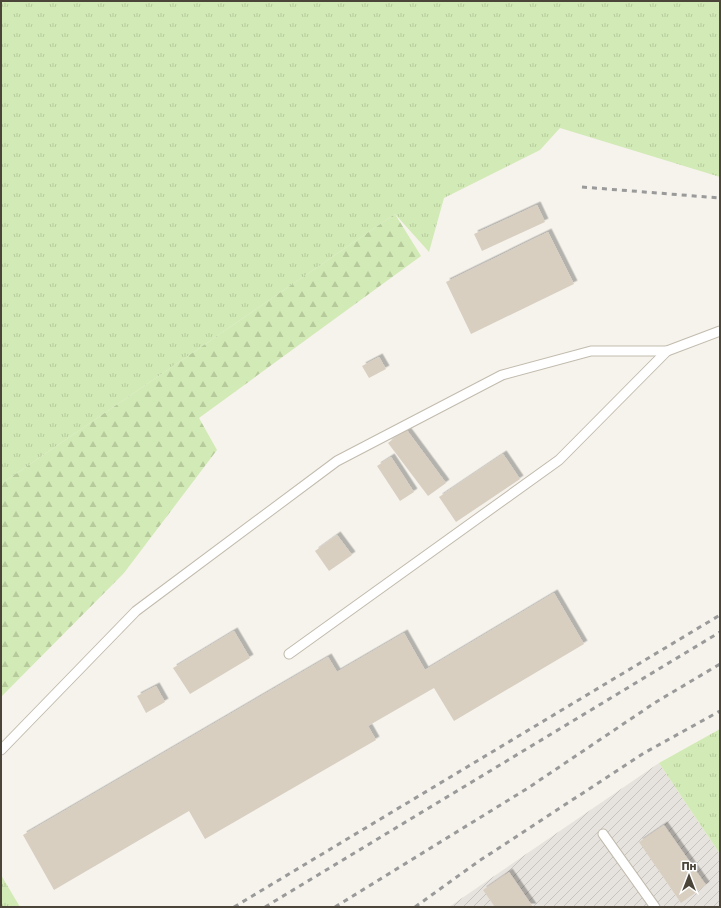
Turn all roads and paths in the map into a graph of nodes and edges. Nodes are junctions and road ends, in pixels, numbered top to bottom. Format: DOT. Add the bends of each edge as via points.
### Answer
graph roads {
  1 [pos="720,331"];
  2 [pos="668,351"];
  3 [pos="289,654"];
  4 [pos="1,750"];
  5 [pos="603,834"];
  6 [pos="655,907"];
  1 -- 2 [label="lane"];
  2 -- 3 [label="lane" via="559,460"];
  2 -- 4 [label="lane" via="591,351 502,375 337,461 136,611"];
  5 -- 6 [label="lane"];
}
